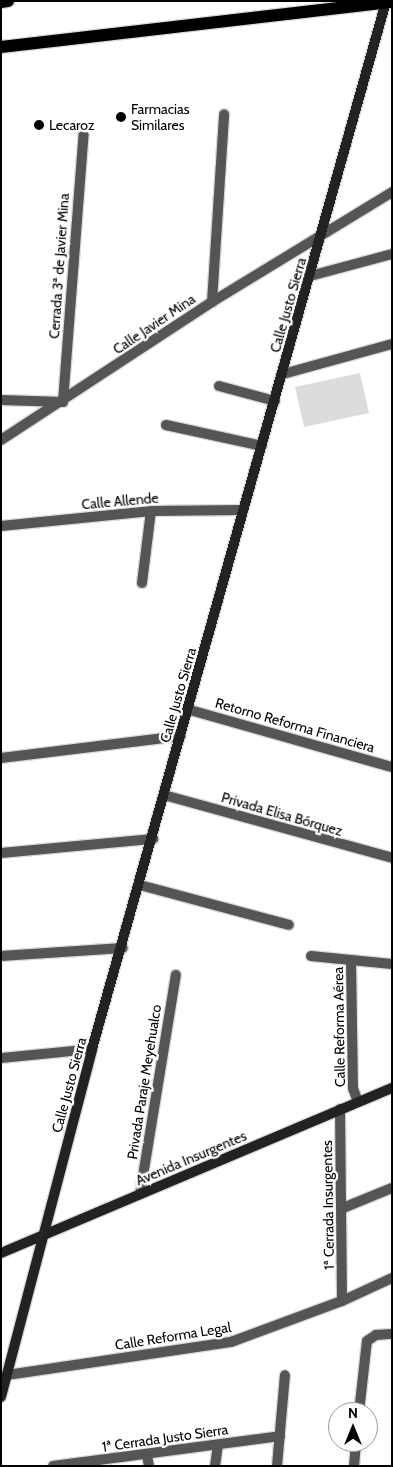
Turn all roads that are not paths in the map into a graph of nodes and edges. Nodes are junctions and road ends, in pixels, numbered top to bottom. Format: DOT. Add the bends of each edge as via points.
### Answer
graph roads {
  1 [pos="8,1"];
  2 [pos="1,2"];
  3 [pos="390,4"];
  4 [pos="1,47"];
  5 [pos="224,114"];
  6 [pos="84,132"];
  7 [pos="392,192"];
  8 [pos="322,232"];
  9 [pos="392,254"];
  10 [pos="310,276"];
  11 [pos="212,302"];
  12 [pos="392,344"];
  13 [pos="283,374"];
  14 [pos="219,386"];
  15 [pos="1,400"];
  16 [pos="275,401"];
  17 [pos="63,402"];
  18 [pos="166,425"];
  19 [pos="1,440"];
  20 [pos="262,446"];
  21 [pos="242,510"];
  22 [pos="151,512"];
  23 [pos="1,526"];
  24 [pos="142,583"];
  25 [pos="190,710"];
  26 [pos="181,736"];
  27 [pos="1,758"];
  28 [pos="392,767"];
  29 [pos="164,795"];
  30 [pos="153,839"];
  31 [pos="1,853"];
  32 [pos="392,858"];
  33 [pos="140,885"];
  34 [pos="289,925"];
  35 [pos="122,948"];
  36 [pos="1,956"];
  37 [pos="311,956"];
  38 [pos="351,960"];
  39 [pos="392,964"];
  40 [pos="176,976"];
  41 [pos="92,1049"];
  42 [pos="1,1058"];
  43 [pos="392,1088"];
  44 [pos="358,1102"];
  45 [pos="340,1109"];
  46 [pos="392,1188"];
  47 [pos="140,1194"];
  48 [pos="343,1208"];
  49 [pos="42,1236"];
  50 [pos="1,1253"];
  51 [pos="392,1278"];
  52 [pos="342,1301"];
  53 [pos="392,1334"];
  54 [pos="7,1375"];
  55 [pos="285,1375"];
  56 [pos="1,1396"];
  57 [pos="360,1402"];
  58 [pos="280,1436"];
  59 [pos="218,1445"];
  60 [pos="355,1452"];
  61 [pos="148,1455"];
  62 [pos="53,1466"];
  63 [pos="149,1466"];
  64 [pos="215,1466"];
  65 [pos="277,1466"];
  66 [pos="354,1466"];
  1 -- 2 [label="main road"];
  3 -- 4 [label="main road"];
  3 -- 8 [label="street, Calle Justo Sierra"];
  5 -- 11 [label="street"];
  6 -- 17 [label="street, Cerrada 3ª de Javier Mina"];
  7 -- 8 [label="street, Calle Javier Mina"];
  8 -- 10 [label="street, Calle Justo Sierra"];
  8 -- 11 [label="street, Calle Javier Mina"];
  9 -- 10 [label="street"];
  10 -- 13 [label="street, Calle Justo Sierra"];
  11 -- 17 [label="street, Calle Javier Mina"];
  12 -- 13 [label="street"];
  13 -- 16 [label="street, Calle Justo Sierra"];
  14 -- 16 [label="street"];
  15 -- 17 [label="street"];
  16 -- 20 [label="street, Calle Justo Sierra"];
  17 -- 19 [label="street, Calle Javier Mina"];
  18 -- 20 [label="street"];
  20 -- 21 [label="street, Calle Justo Sierra"];
  21 -- 22 [label="street, Calle Allende"];
  21 -- 25 [label="street, Calle Justo Sierra"];
  22 -- 23 [label="street, Calle Allende"];
  22 -- 24 [label="street"];
  25 -- 26 [label="street, Calle Justo Sierra"];
  25 -- 28 [label="street, Retorno Reforma Financiera"];
  26 -- 27 [label="street"];
  26 -- 29 [label="street, Calle Justo Sierra"];
  29 -- 30 [label="street, Calle Justo Sierra"];
  29 -- 32 [label="street, Privada Elisa Bórquez"];
  30 -- 31 [label="street"];
  30 -- 33 [label="street, Calle Justo Sierra"];
  33 -- 34 [label="street"];
  33 -- 35 [label="street, Calle Justo Sierra"];
  35 -- 36 [label="street"];
  35 -- 41 [label="street, Calle Justo Sierra"];
  37 -- 38 [label="street"];
  38 -- 39 [label="street, Calle Reforma Aérea"];
  38 -- 44 [label="street, Calle Reforma Aérea" via="352,1088"];
  40 -- 47 [label="street, Privada Paraje Meyehualco"];
  41 -- 42 [label="street"];
  41 -- 49 [label="street, Calle Justo Sierra"];
  43 -- 44 [label="street, Avenida Insurgentes"];
  44 -- 45 [label="street, Avenida Insurgentes"];
  45 -- 47 [label="street, Avenida Insurgentes"];
  45 -- 48 [label="street, 1ª Cerrada Insurgentes"];
  46 -- 48 [label="street"];
  47 -- 49 [label="street, Avenida Insurgentes"];
  48 -- 52 [label="street, 1ª Cerrada Insurgentes"];
  49 -- 50 [label="street, Avenida Insurgentes"];
  49 -- 54 [label="street, Calle Justo Sierra"];
  51 -- 52 [label="street, Calle Reforma Legal"];
  52 -- 54 [label="street, Calle Reforma Legal" via="230,1342"];
  53 -- 57 [label="street" via="376,1335 367,1341"];
  54 -- 56 [label="street, Calle Justo Sierra"];
  55 -- 58 [label="street"];
  58 -- 59 [label="street, 1ª Cerrada Justo Sierra"];
  58 -- 65 [label="street"];
  59 -- 61 [label="street, 1ª Cerrada Justo Sierra"];
  59 -- 64 [label="street"];
  60 -- 66 [label="street"];
  61 -- 62 [label="street, 1ª Cerrada Justo Sierra"];
  61 -- 63 [label="street"];
}
